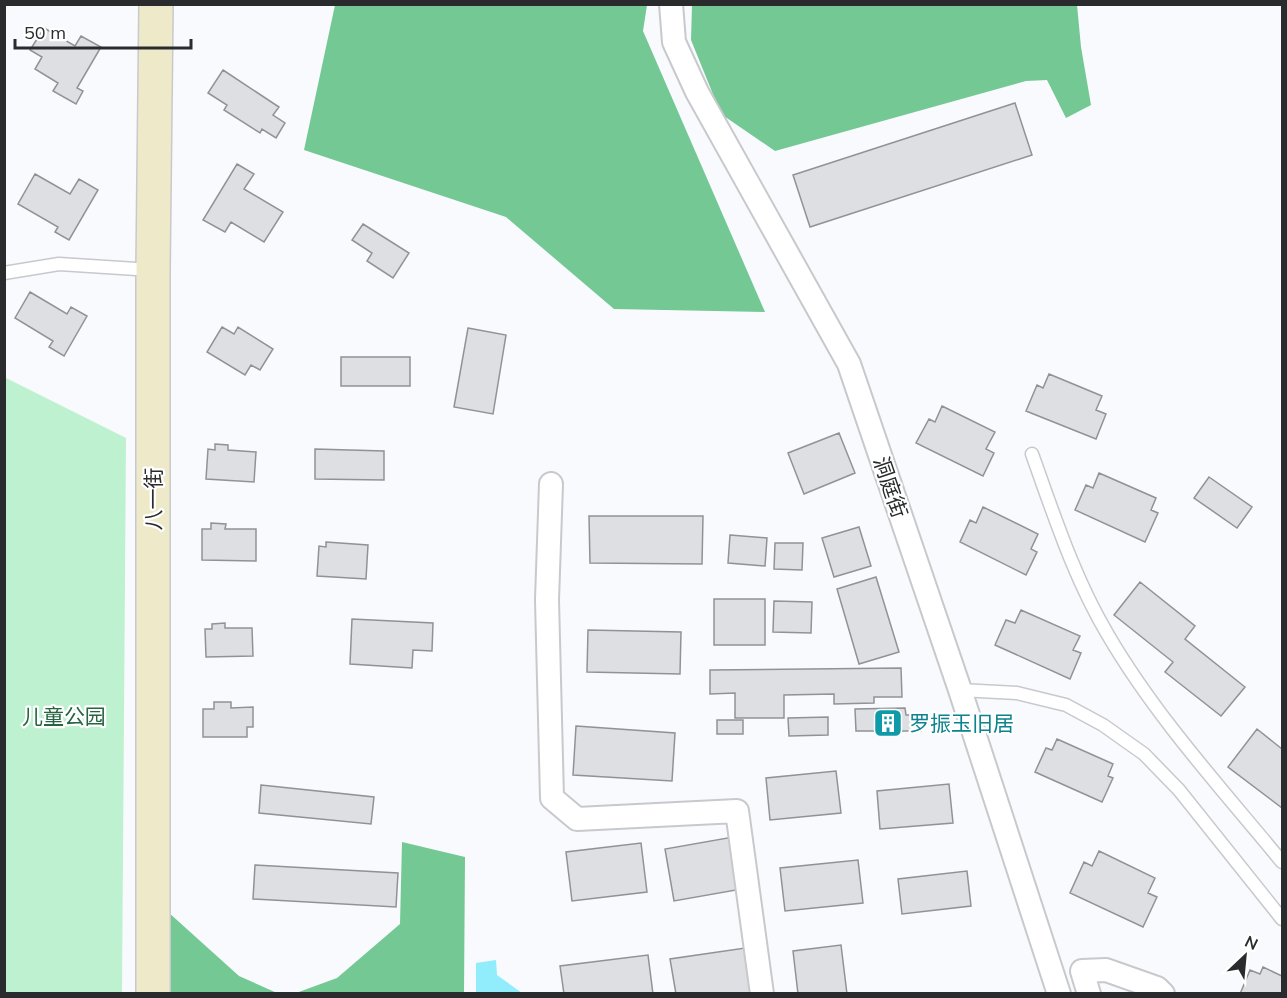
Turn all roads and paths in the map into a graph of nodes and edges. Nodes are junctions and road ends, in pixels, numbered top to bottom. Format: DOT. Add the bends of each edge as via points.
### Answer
graph roads {
  1 [pos="156,4"];
  2 [pos="672,4"];
  3 [pos="153,270"];
  4 [pos="4,273"];
  5 [pos="1032,454"];
  6 [pos="550,484"];
  7 [pos="960,690"];
  8 [pos="1282,862"];
  9 [pos="1282,919"];
  10 [pos="153,993"];
  11 [pos="762,993"];
  12 [pos="1059,993"];
  13 [pos="1089,993"];
  14 [pos="1163,993"];
  1 -- 3 [label="street, 八一街"];
  2 -- 7 [label="street, 洞庭街" via="674,42 697,92 849,364"];
  3 -- 4 [label="lane" via="59,264"];
  3 -- 10 [label="street, 八一街"];
  5 -- 8 [label="lane" via="1078,578 1107,634 1153,704"];
  6 -- 11 [label="street" via="547,600 552,798 578,819 737,811"];
  7 -- 9 [label="lane" via="1017,693 1066,705 1144,753 1179,790"];
  7 -- 12 [label="street, 洞庭街"];
  13 -- 14 [label="street" via="1082,971 1106,970"];
}
